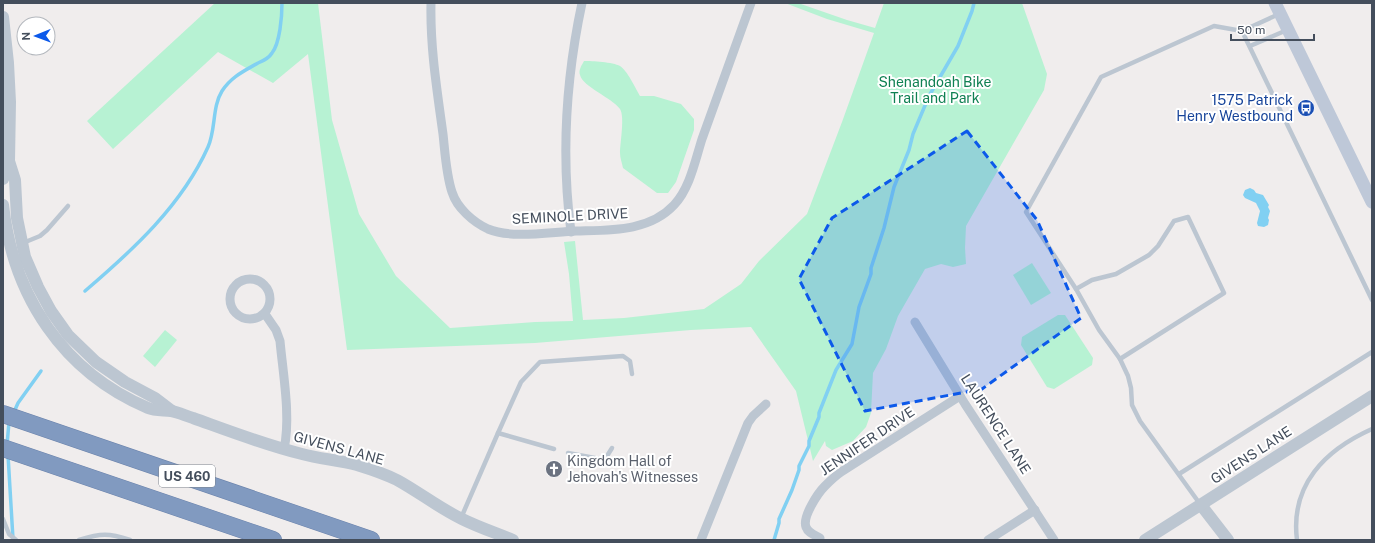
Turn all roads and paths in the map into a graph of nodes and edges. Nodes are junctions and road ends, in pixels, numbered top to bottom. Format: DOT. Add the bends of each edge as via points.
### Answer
graph roads {
  1 [pos="431,3"];
  2 [pos="582,3"];
  3 [pos="751,3"];
  4 [pos="1278,8"];
  5 [pos="3,17"];
  6 [pos="1288,30"];
  7 [pos="1242,31"];
  8 [pos="1250,46"];
  9 [pos="9,161"];
  10 [pos="3,179"];
  11 [pos="1371,199"];
  12 [pos="3,205"];
  13 [pos="68,206"];
  14 [pos="571,232"];
  15 [pos="22,243"];
  16 [pos="1076,289"];
  17 [pos="1372,300"];
  18 [pos="265,314"];
  19 [pos="916,322"];
  20 [pos="1372,352"];
  21 [pos="1120,359"];
  22 [pos="632,374"];
  23 [pos="960,396"];
  24 [pos="1372,396"];
  25 [pos="766,404"];
  26 [pos="172,411"];
  27 [pos="3,414"];
  28 [pos="1372,429"];
  29 [pos="498,433"];
  30 [pos="3,448"];
  31 [pos="612,448"];
  32 [pos="284,449"];
  33 [pos="554,449"];
  34 [pos="568,453"];
  35 [pos="1179,474"];
  36 [pos="1201,505"];
  37 [pos="1035,510"];
  38 [pos="461,518"];
  39 [pos="3,519"];
  40 [pos="820,538"];
  41 [pos="16,540"];
  42 [pos="79,540"];
  43 [pos="130,540"];
  44 [pos="273,540"];
  45 [pos="371,540"];
  46 [pos="513,540"];
  47 [pos="702,540"];
  48 [pos="988,540"];
  49 [pos="1054,540"];
  50 [pos="1145,540"];
  51 [pos="1228,540"];
  52 [pos="1296,540"];
  1 -- 14 [label="street, SEMINOLE DRIVE" via="433,66 448,173 455,199 472,220 496,232"];
  2 -- 14 [label="street" via="571,60 566,118 566,174"];
  3 -- 14 [label="street, SEMINOLE DRIVE" via="694,167 680,199 666,213 642,225"];
  4 -- 6 [label="main road"];
  4 -- 7 [label="lane"];
  5 -- 9 [label="street, GIVENS LANE" via="10,91"];
  6 -- 8 [label="lane"];
  6 -- 11 [label="main road"];
  7 -- 8 [label="lane"];
  7 -- 16 [label="lane" via="1214,26 1101,77 1026,212"];
  8 -- 17 [label="lane"];
  9 -- 10 [label="street, GIVENS LANE"];
  9 -- 15 [label="street, GIVENS LANE" via="15,180 17,218"];
  12 -- 26 [label="street, GIVENS LANE" via="9,245 20,278 36,311 57,340 80,365 110,388 151,410"];
  13 -- 15 [label="lane" via="40,236"];
  15 -- 26 [label="street, GIVENS LANE" via="29,266 44,298 59,322 79,346 108,372 156,398"];
  16 -- 21 [label="lane" via="1099,330"];
  16 -- 21 [label="lane" via="1092,280 1116,274 1149,255 1174,221 1188,217 1224,293"];
  18 -- 18 [label="street" via="270,299 264,285 250,279 236,285 230,300 236,314 250,320"];
  18 -- 32 [label="street" via="276,330 280,342 286,417"];
  19 -- 23 [label="street, LAURENCE LANE"];
  20 -- 35 [label="lane"];
  21 -- 35 [label="lane" via="1128,376 1132,405 1140,421"];
  22 -- 29 [label="lane" via="630,362 623,356 540,362 521,382"];
  23 -- 37 [label="street, LAURENCE LANE"];
  23 -- 40 [label="street, JENNIFER DRIVE" via="828,482 815,499 805,521 808,530"];
  24 -- 36 [label="street, GIVENS LANE"];
  25 -- 47 [label="street" via="748,423"];
  26 -- 32 [label="street, GIVENS LANE"];
  27 -- 45 [label="highway, US 460"];
  28 -- 52 [label="lane" via="1328,455 1310,477 1301,497 1297,515"];
  29 -- 33 [label="lane"];
  29 -- 38 [label="lane"];
  30 -- 44 [label="highway, US 460"];
  31 -- 34 [label="lane" via="608,456 600,459"];
  32 -- 38 [label="street, GIVENS LANE" via="355,465 396,479"];
  35 -- 36 [label="lane"];
  36 -- 50 [label="street, GIVENS LANE"];
  36 -- 51 [label="street"];
  37 -- 48 [label="street"];
  37 -- 49 [label="street, LAURENCE LANE"];
  38 -- 46 [label="street, GIVENS LANE"];
  39 -- 41 [label="lane" via="9,534"];
  42 -- 43 [label="lane" via="97,535 113,535"];
}
